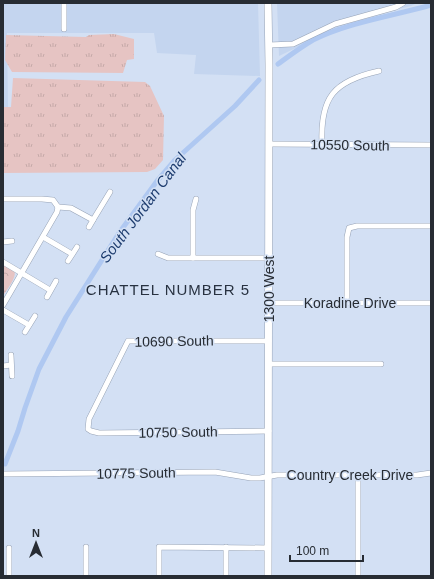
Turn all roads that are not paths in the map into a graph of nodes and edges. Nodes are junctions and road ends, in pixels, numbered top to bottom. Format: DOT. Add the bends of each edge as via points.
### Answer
graph roads {
  1 [pos="64,3"];
  2 [pos="268,3"];
  3 [pos="403,3"];
  4 [pos="64,29"];
  5 [pos="269,45"];
  6 [pos="379,71"];
  7 [pos="269,144"];
  8 [pos="322,144"];
  9 [pos="431,145"];
  10 [pos="110,192"];
  11 [pos="3,199"];
  12 [pos="196,199"];
  13 [pos="58,207"];
  14 [pos="93,220"];
  15 [pos="431,226"];
  16 [pos="89,227"];
  17 [pos="43,237"];
  18 [pos="3,242"];
  19 [pos="12,242"];
  20 [pos="77,247"];
  21 [pos="72,254"];
  22 [pos="158,254"];
  23 [pos="193,258"];
  24 [pos="269,258"];
  25 [pos="3,262"];
  26 [pos="68,262"];
  27 [pos="22,273"];
  28 [pos="56,281"];
  29 [pos="50,290"];
  30 [pos="46,297"];
  31 [pos="268,303"];
  32 [pos="347,303"];
  33 [pos="431,303"];
  34 [pos="3,305"];
  35 [pos="3,310"];
  36 [pos="35,316"];
  37 [pos="29,325"];
  38 [pos="25,332"];
  39 [pos="269,341"];
  40 [pos="11,356"];
  41 [pos="269,364"];
  42 [pos="381,364"];
  43 [pos="11,365"];
  44 [pos="3,366"];
  45 [pos="12,376"];
  46 [pos="88,429"];
  47 [pos="269,431"];
  48 [pos="431,473"];
  49 [pos="3,474"];
  50 [pos="358,475"];
  51 [pos="269,476"];
  52 [pos="86,547"];
  53 [pos="226,547"];
  54 [pos="9,548"];
  55 [pos="268,548"];
  56 [pos="9,576"];
  57 [pos="86,576"];
  58 [pos="159,576"];
  59 [pos="226,576"];
  60 [pos="268,576"];
  61 [pos="358,576"];
  1 -- 4 [label="street"];
  2 -- 5 [label="street, 1300 West"];
  3 -- 5 [label="street" via="335,24 293,44"];
  5 -- 7 [label="street, 1300 West"];
  6 -- 8 [label="street" via="351,80 333,94 323,116"];
  7 -- 8 [label="street, 10550 South"];
  7 -- 24 [label="street, 1300 West"];
  8 -- 9 [label="street, 10550 South"];
  10 -- 14 [label="street"];
  11 -- 13 [label="street" via="53,200"];
  12 -- 23 [label="street" via="193,210"];
  13 -- 14 [label="street" via="71,208"];
  13 -- 17 [label="street"];
  14 -- 16 [label="street"];
  15 -- 32 [label="street" via="349,228"];
  17 -- 21 [label="street"];
  17 -- 27 [label="street"];
  18 -- 19 [label="street"];
  20 -- 21 [label="street"];
  21 -- 26 [label="street"];
  22 -- 23 [label="street" via="168,258"];
  23 -- 24 [label="street"];
  24 -- 31 [label="street, 1300 West"];
  25 -- 27 [label="street"];
  27 -- 29 [label="street"];
  27 -- 34 [label="street"];
  28 -- 29 [label="street"];
  29 -- 30 [label="street"];
  31 -- 32 [label="street, Koradine Drive"];
  31 -- 39 [label="street, 1300 West"];
  32 -- 33 [label="street, Koradine Drive"];
  35 -- 37 [label="street"];
  36 -- 37 [label="street"];
  37 -- 38 [label="street"];
  39 -- 41 [label="street, 1300 West"];
  39 -- 46 [label="street, 10690 South" via="128,341 89,419"];
  40 -- 43 [label="street"];
  41 -- 42 [label="street"];
  41 -- 47 [label="street, 1300 West"];
  43 -- 44 [label="street"];
  43 -- 45 [label="street"];
  46 -- 47 [label="street, 10750 South" via="99,433"];
  47 -- 51 [label="street, 1300 West"];
  48 -- 50 [label="street, Country Creek Drive"];
  49 -- 51 [label="street, 10775 South" via="215,472 251,478"];
  50 -- 51 [label="street, Country Creek Drive"];
  50 -- 61 [label="street"];
  51 -- 55 [label="street, 1300 West"];
  52 -- 57 [label="street"];
  53 -- 55 [label="street"];
  53 -- 58 [label="street" via="159,547"];
  53 -- 59 [label="street"];
  54 -- 56 [label="street"];
  55 -- 60 [label="street, 1300 West"];
}
